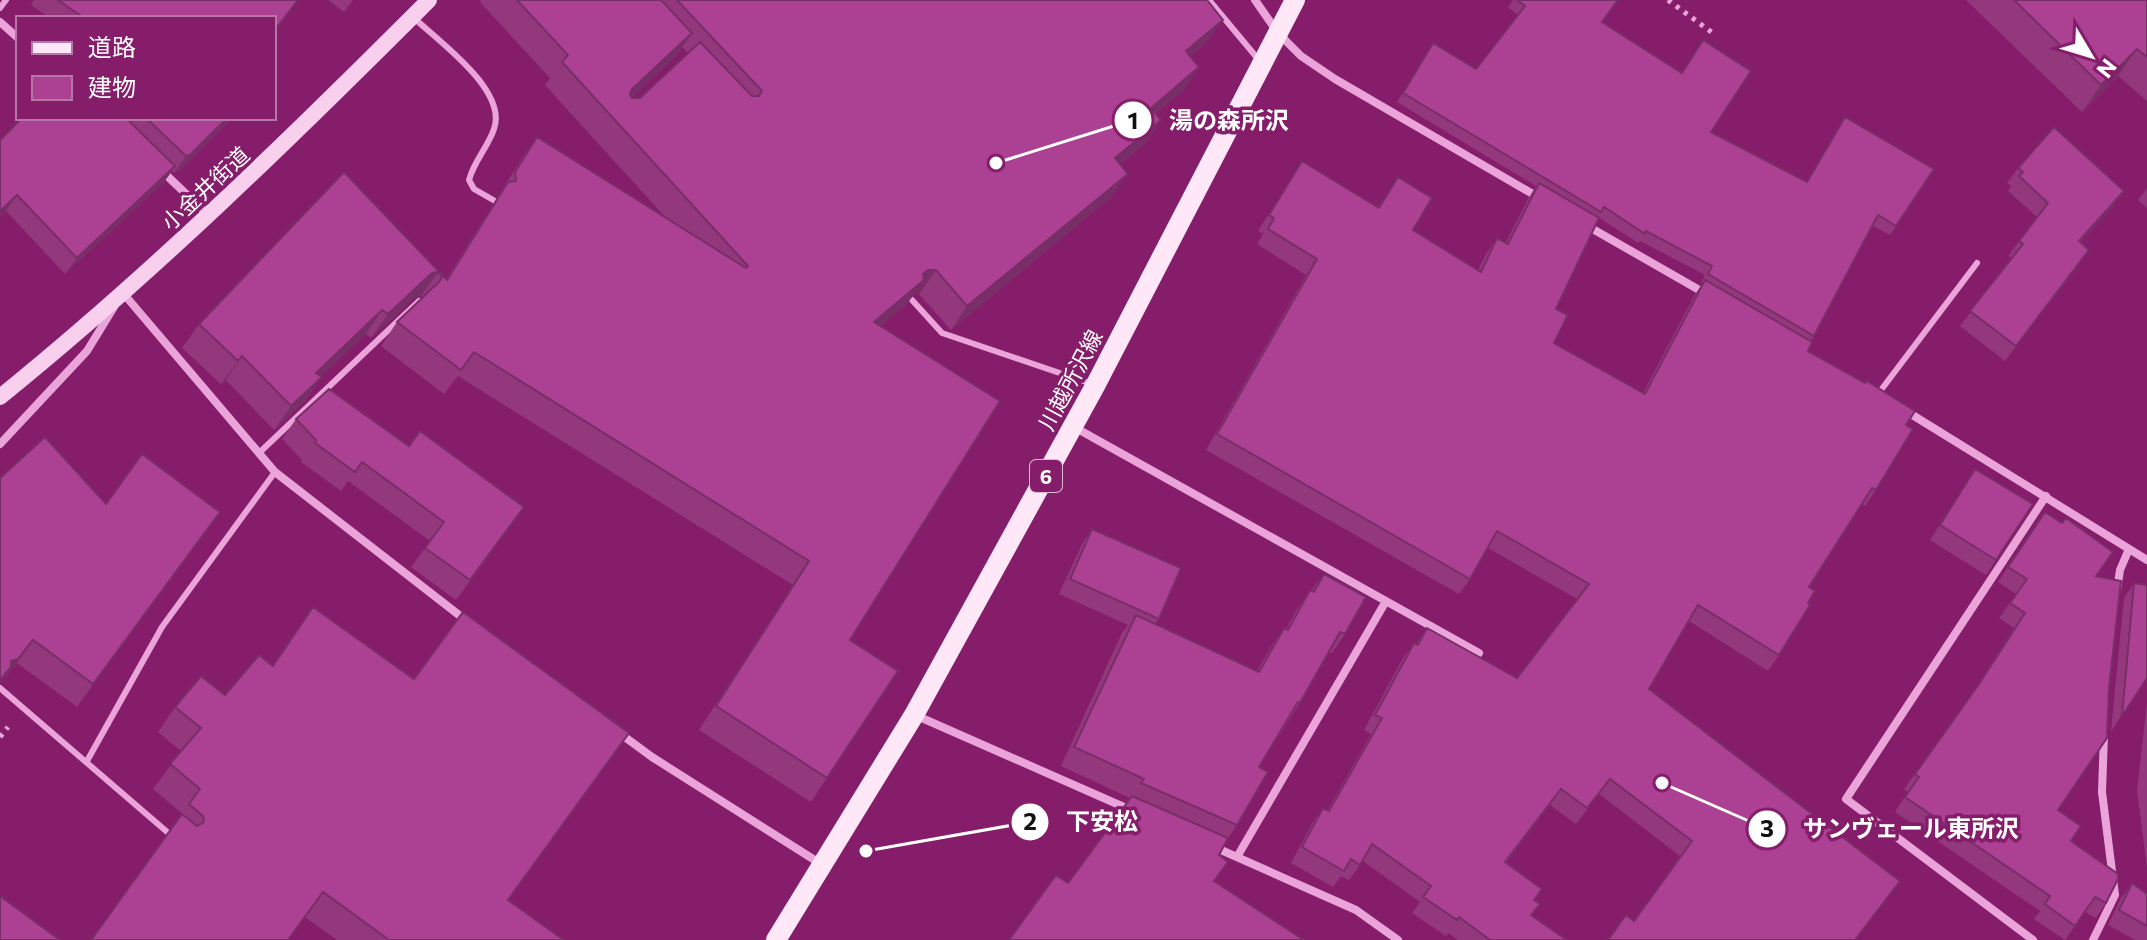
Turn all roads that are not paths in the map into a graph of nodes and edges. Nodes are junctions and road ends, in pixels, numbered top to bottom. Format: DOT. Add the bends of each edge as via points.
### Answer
graph roads {
  1 [pos="6,0"];
  2 [pos="429,0"];
  3 [pos="1209,0"];
  4 [pos="1255,0"];
  5 [pos="1295,0"];
  6 [pos="0,8"];
  7 [pos="413,17"];
  8 [pos="0,22"];
  9 [pos="1278,33"];
  10 [pos="16,36"];
  11 [pos="1262,65"];
  12 [pos="153,162"];
  13 [pos="495,201"];
  14 [pos="1548,203"];
  15 [pos="209,216"];
  16 [pos="1575,219"];
  17 [pos="1977,263"];
  18 [pos="123,293"];
  19 [pos="1713,298"];
  20 [pos="912,300"];
  21 [pos="419,301"];
  22 [pos="1095,386"];
  23 [pos="1864,386"];
  24 [pos="1878,394"];
  25 [pos="0,397"];
  26 [pos="1073,427"];
  27 [pos="0,444"];
  28 [pos="259,453"];
  29 [pos="275,472"];
  30 [pos="2046,496"];
  31 [pos="2129,549"];
  32 [pos="2147,560"];
  33 [pos="2116,600"];
  34 [pos="1386,601"];
  35 [pos="475,628"];
  36 [pos="1479,653"];
  37 [pos="0,688"];
  38 [pos="914,715"];
  39 [pos="2105,719"];
  40 [pos="614,729"];
  41 [pos="87,761"];
  42 [pos="1149,818"];
  43 [pos="1208,844"];
  44 [pos="181,845"];
  45 [pos="1237,857"];
  46 [pos="824,866"];
  47 [pos="776,940"];
  48 [pos="1398,940"];
  49 [pos="2033,940"];
  50 [pos="2093,940"];
  1 -- 6 [label="lane"];
  2 -- 7 [label="street, 小金井街道"];
  3 -- 11 [label="lane"];
  4 -- 9 [label="street"];
  5 -- 9 [label="main road, 川越所沢線 / 6"];
  7 -- 13 [label="lane" via="491,95 497,115 494,130 469,180"];
  7 -- 15 [label="street, 小金井街道"];
  8 -- 10 [label="street"];
  9 -- 11 [label="main road, 川越所沢線 / 6"];
  9 -- 14 [label="street" via="1335,79"];
  11 -- 22 [label="main road, 川越所沢線 / 6"];
  12 -- 15 [label="street"];
  15 -- 18 [label="street, 小金井街道"];
  16 -- 19 [label="street"];
  17 -- 24 [label="lane"];
  18 -- 25 [label="street, 小金井街道"];
  18 -- 27 [label="street" via="87,351"];
  18 -- 28 [label="street"];
  20 -- 22 [label="lane" via="942,333"];
  21 -- 28 [label="lane"];
  22 -- 26 [label="main road, 川越所沢線 / 6"];
  23 -- 24 [label="street"];
  24 -- 30 [label="street"];
  26 -- 34 [label="street"];
  26 -- 38 [label="main road, 川越所沢線 / 6"];
  28 -- 29 [label="street"];
  29 -- 35 [label="street"];
  29 -- 41 [label="lane" via="162,627"];
  30 -- 31 [label="street"];
  30 -- 49 [label="street" via="1846,799"];
  31 -- 32 [label="street"];
  31 -- 33 [label="street"];
  34 -- 36 [label="street"];
  34 -- 45 [label="street"];
  37 -- 41 [label="lane"];
  38 -- 42 [label="street"];
  38 -- 46 [label="main road, 川越所沢線 / 6"];
  39 -- 50 [label="street" via="2102,792 2115,895"];
  40 -- 46 [label="street"];
  41 -- 44 [label="lane"];
  43 -- 45 [label="street"];
  45 -- 48 [label="street" via="1356,910"];
  46 -- 47 [label="main road, 川越所沢線 / 6"];
}
